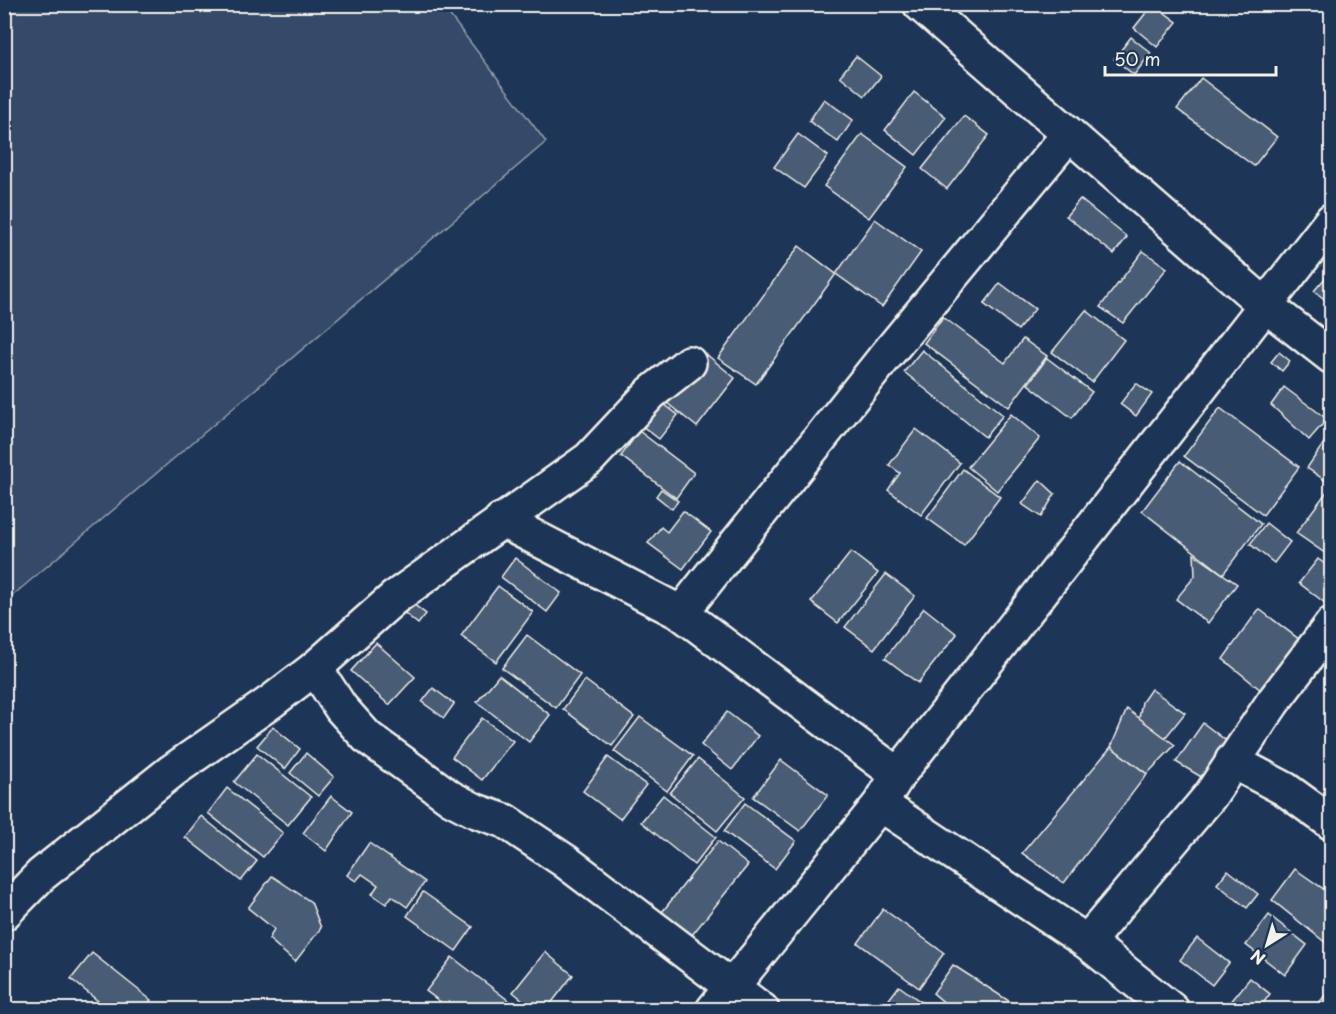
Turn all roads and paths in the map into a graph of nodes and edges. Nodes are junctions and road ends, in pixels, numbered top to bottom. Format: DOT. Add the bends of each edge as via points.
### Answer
graph roads {
  1 [pos="920,4"];
  2 [pos="1068,134"];
  3 [pos="1332,220"];
  4 [pos="1265,305"];
  5 [pos="1332,357"];
  6 [pos="689,363"];
  7 [pos="501,520"];
  8 [pos="681,613"];
  9 [pos="1332,624"];
  10 [pos="315,668"];
  11 [pos="1232,761"];
  12 [pos="898,775"];
  13 [pos="880,804"];
  14 [pos="1332,823"];
  15 [pos="4,913"];
  16 [pos="1087,942"];
  17 [pos="722,998"];
  18 [pos="762,1010"];
  19 [pos="1172,1010"];
  1 -- 2 [label="street"];
  2 -- 4 [label="street"];
  2 -- 8 [label="street"];
  3 -- 4 [label="street"];
  4 -- 5 [label="street"];
  4 -- 12 [label="street"];
  6 -- 7 [label="street" via="651,393 589,459"];
  7 -- 8 [label="street"];
  7 -- 10 [label="street" via="394,598"];
  8 -- 12 [label="street"];
  9 -- 11 [label="street"];
  10 -- 15 [label="street" via="172,771 41,875"];
  10 -- 17 [label="street" via="341,708 367,737 451,798 476,812 505,821 654,926 681,950"];
  11 -- 14 [label="street" via="1285,789"];
  11 -- 16 [label="street" via="1210,796"];
  12 -- 13 [label="street"];
  13 -- 16 [label="street"];
  13 -- 17 [label="street"];
  16 -- 19 [label="street"];
  17 -- 18 [label="street"];
}
